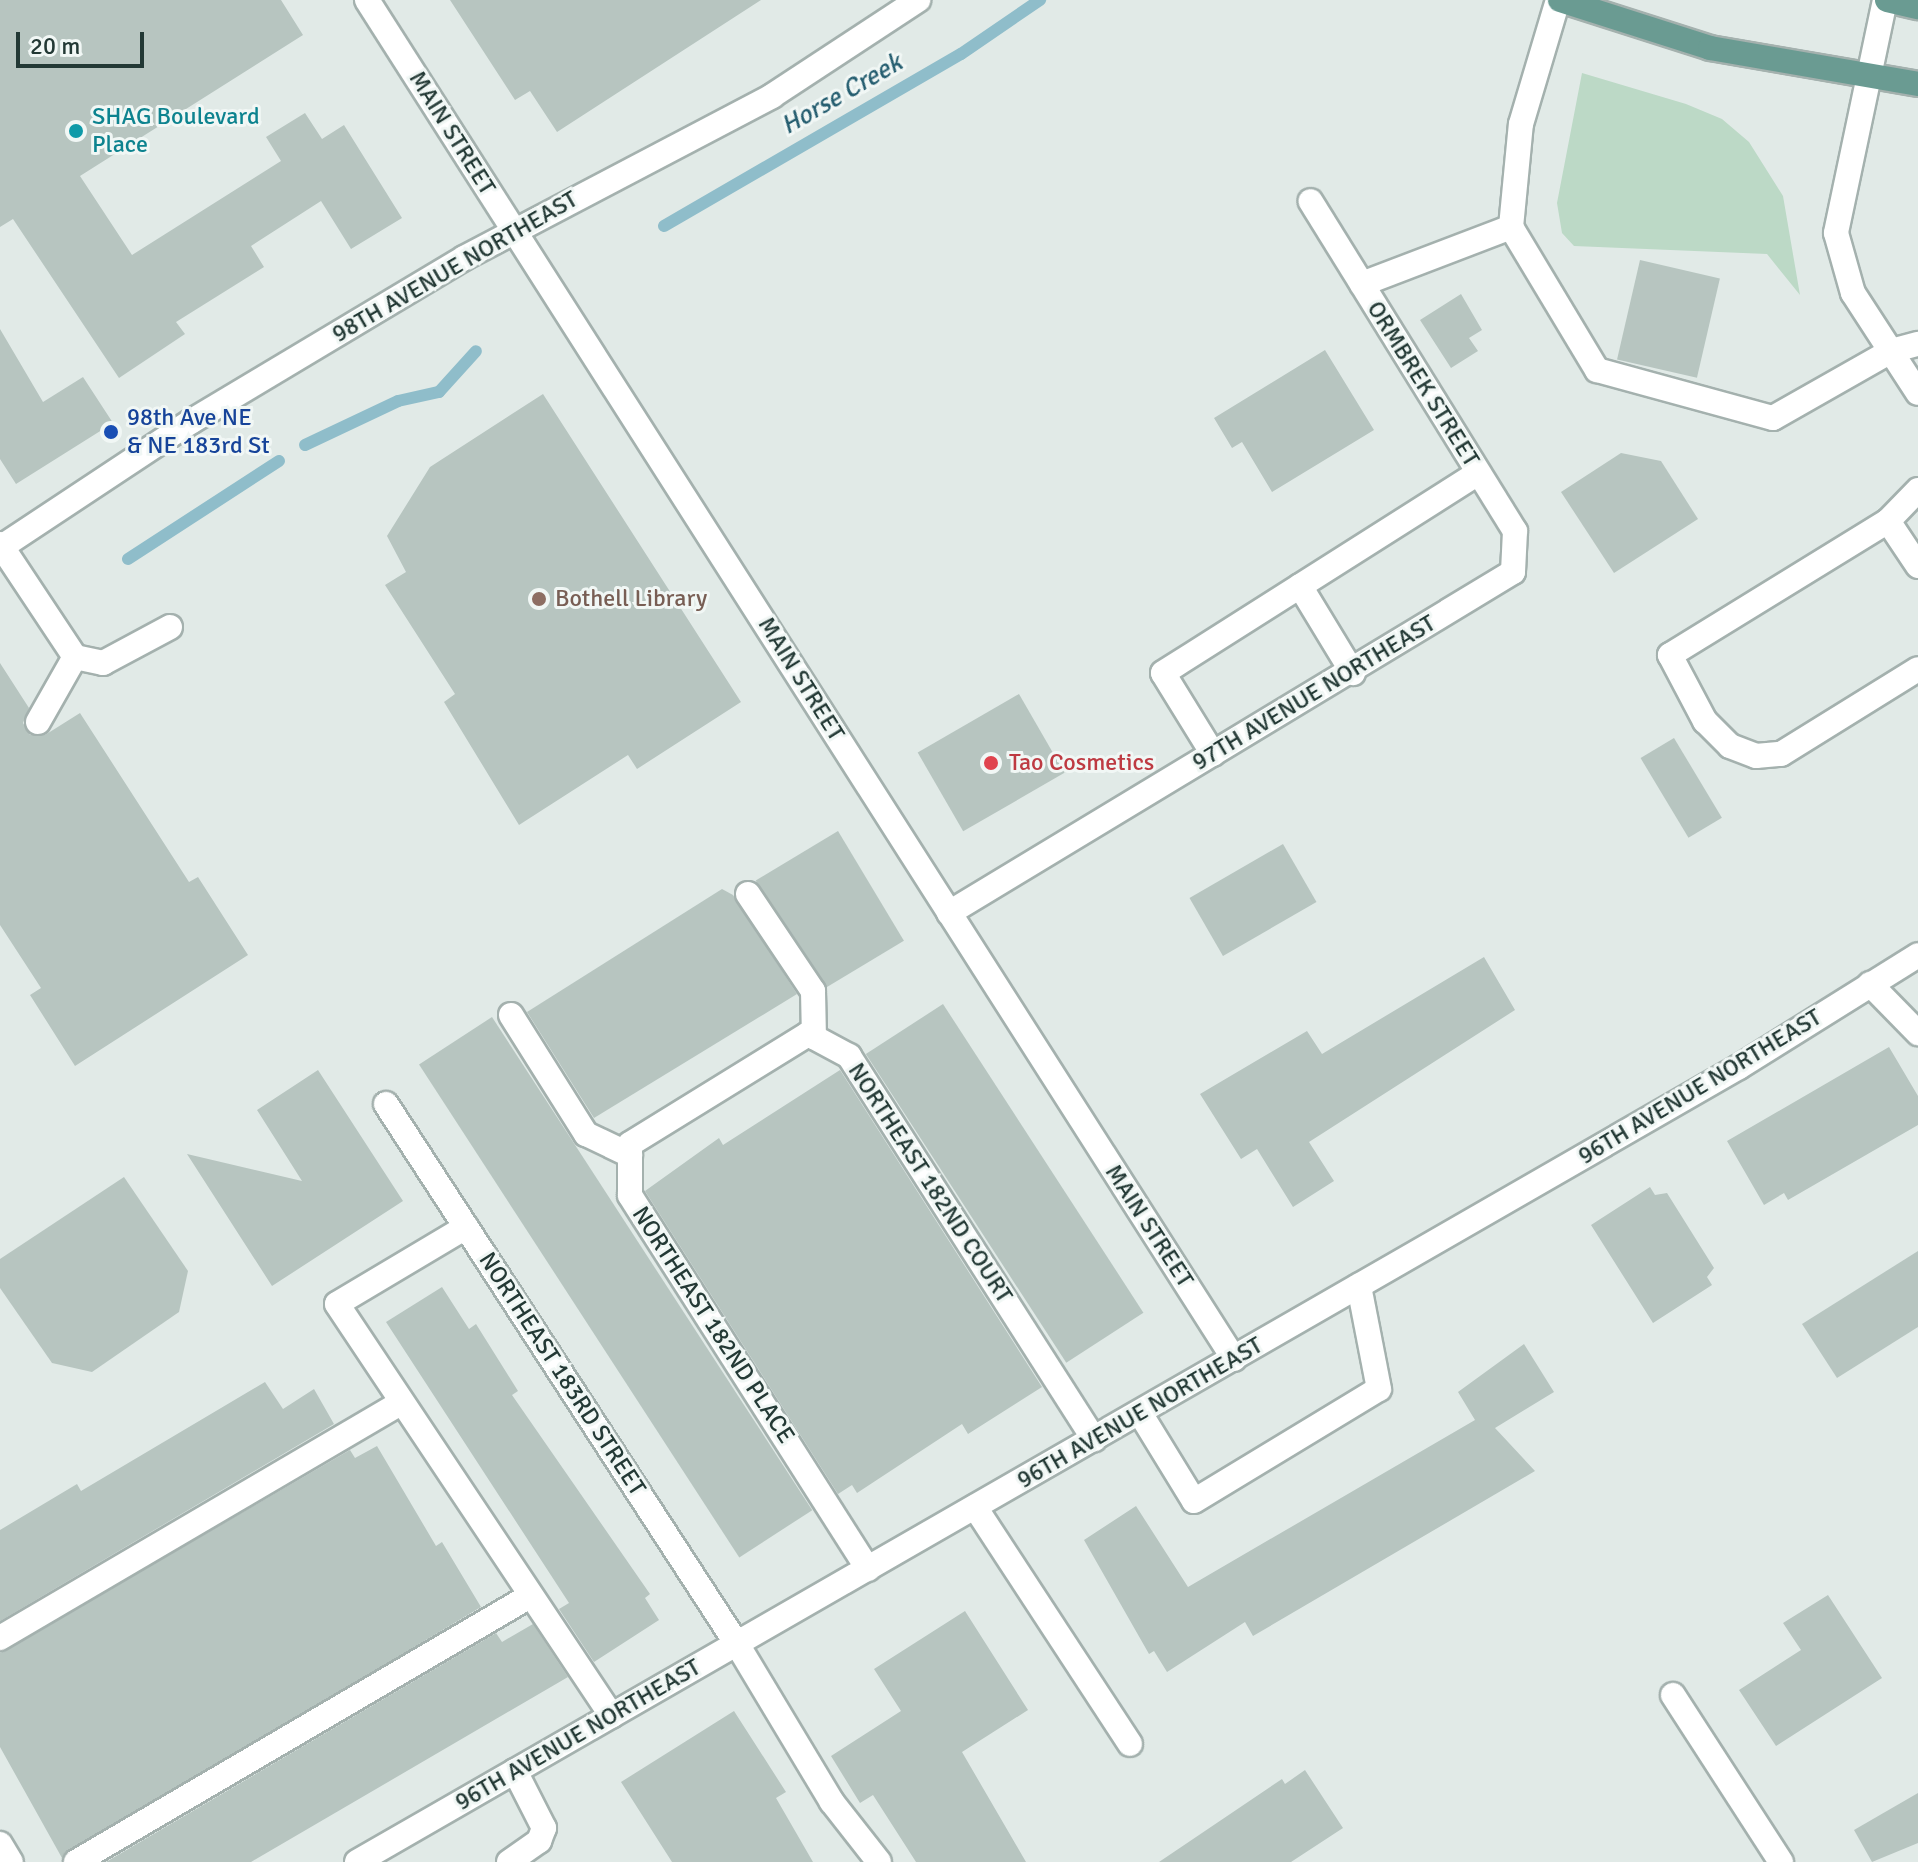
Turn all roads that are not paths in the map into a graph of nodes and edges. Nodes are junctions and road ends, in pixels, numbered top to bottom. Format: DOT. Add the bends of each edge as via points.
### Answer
graph roads {
  1 [pos="367,0"];
  2 [pos="918,0"];
  3 [pos="1559,0"];
  4 [pos="1886,0"];
  5 [pos="1918,7"];
  6 [pos="1870,81"];
  7 [pos="1918,84"];
  8 [pos="1310,201"];
  9 [pos="1511,227"];
  10 [pos="514,228"];
  11 [pos="1362,284"];
  12 [pos="1918,344"];
  13 [pos="1891,351"];
  14 [pos="1918,393"];
  15 [pos="1478,473"];
  16 [pos="1918,490"];
  17 [pos="1888,521"];
  18 [pos="1,546"];
  19 [pos="1918,566"];
  20 [pos="1513,572"];
  21 [pos="1300,586"];
  22 [pos="170,627"];
  23 [pos="75,657"];
  24 [pos="1918,669"];
  25 [pos="1353,673"];
  26 [pos="38,722"];
  27 [pos="1213,754"];
  28 [pos="748,894"];
  29 [pos="949,913"];
  30 [pos="1918,955"];
  31 [pos="1870,984"];
  32 [pos="511,1015"];
  33 [pos="1918,1033"];
  34 [pos="814,1037"];
  35 [pos="386,1104"];
  36 [pos="630,1155"];
  37 [pos="466,1227"];
  38 [pos="1359,1286"];
  39 [pos="1234,1359"];
  40 [pos="400,1403"];
  41 [pos="1140,1413"];
  42 [pos="1094,1439"];
  43 [pos="975,1507"];
  44 [pos="868,1569"];
  45 [pos="530,1596"];
  46 [pos="0,1638"];
  47 [pos="737,1644"];
  48 [pos="1673,1695"];
  49 [pos="612,1716"];
  50 [pos="1130,1744"];
  51 [pos="515,1771"];
  52 [pos="0,1844"];
  53 [pos="11,1862"];
  54 [pos="76,1862"];
  55 [pos="357,1862"];
  56 [pos="509,1862"];
  57 [pos="879,1862"];
  58 [pos="1781,1862"];
  1 -- 10 [label="street, MAIN STREET"];
  2 -- 10 [label="street, 98TH AVENUE NORTHEAST" via="772,96"];
  3 -- 6 [label="main road" via="1710,48"];
  3 -- 9 [label="street" via="1521,124"];
  4 -- 5 [label="main road"];
  4 -- 6 [label="street"];
  6 -- 7 [label="main road"];
  6 -- 13 [label="street" via="1836,233 1853,293"];
  8 -- 11 [label="street, ORMBREK STREET"];
  9 -- 11 [label="street"];
  9 -- 13 [label="street" via="1597,370 1773,418"];
  10 -- 18 [label="street, 98TH AVENUE NORTHEAST" via="192,421"];
  10 -- 29 [label="street, MAIN STREET"];
  11 -- 15 [label="street, ORMBREK STREET"];
  12 -- 13 [label="street"];
  13 -- 14 [label="street"];
  15 -- 20 [label="street, ORMBREK STREET" via="1515,531"];
  15 -- 21 [label="street"];
  16 -- 17 [label="street"];
  17 -- 19 [label="street"];
  17 -- 24 [label="street" via="1670,655 1705,721 1730,746 1756,756 1781,754"];
  18 -- 23 [label="street"];
  20 -- 25 [label="street, 97TH AVENUE NORTHEAST"];
  21 -- 25 [label="street"];
  21 -- 27 [label="street" via="1163,673"];
  22 -- 23 [label="street" via="103,663"];
  23 -- 26 [label="street"];
  25 -- 27 [label="street, 97TH AVENUE NORTHEAST"];
  27 -- 29 [label="street, 97TH AVENUE NORTHEAST"];
  28 -- 34 [label="street" via="813,991"];
  29 -- 39 [label="street, MAIN STREET"];
  30 -- 31 [label="street, 96TH AVENUE NORTHEAST"];
  31 -- 33 [label="street"];
  31 -- 38 [label="street, 96TH AVENUE NORTHEAST"];
  32 -- 36 [label="street" via="586,1134"];
  34 -- 36 [label="street" via="808,1034 630,1144"];
  34 -- 42 [label="street, NORTHEAST 182ND COURT" via="849,1056"];
  35 -- 37 [label="street, NORTHEAST 183RD STREET"];
  36 -- 44 [label="street, NORTHEAST 182ND PLACE" via="630,1195"];
  37 -- 40 [label="street" via="337,1304"];
  37 -- 47 [label="street, NORTHEAST 183RD STREET"];
  38 -- 39 [label="street, 96TH AVENUE NORTHEAST"];
  38 -- 41 [label="street" via="1379,1389 1194,1501"];
  39 -- 41 [label="street, 96TH AVENUE NORTHEAST"];
  40 -- 45 [label="street"];
  40 -- 46 [label="street"];
  41 -- 42 [label="street, 96TH AVENUE NORTHEAST"];
  42 -- 43 [label="street, 96TH AVENUE NORTHEAST"];
  43 -- 44 [label="street, 96TH AVENUE NORTHEAST"];
  43 -- 50 [label="street"];
  44 -- 47 [label="street, 96TH AVENUE NORTHEAST"];
  45 -- 49 [label="street"];
  45 -- 54 [label="street"];
  47 -- 49 [label="street, 96TH AVENUE NORTHEAST"];
  47 -- 57 [label="street, NORTHEAST 183RD STREET" via="832,1802"];
  48 -- 58 [label="street"];
  49 -- 51 [label="street, 96TH AVENUE NORTHEAST"];
  51 -- 55 [label="street, 96TH AVENUE NORTHEAST"];
  51 -- 56 [label="street" via="544,1828 539,1841"];
  52 -- 53 [label="street"];
}
